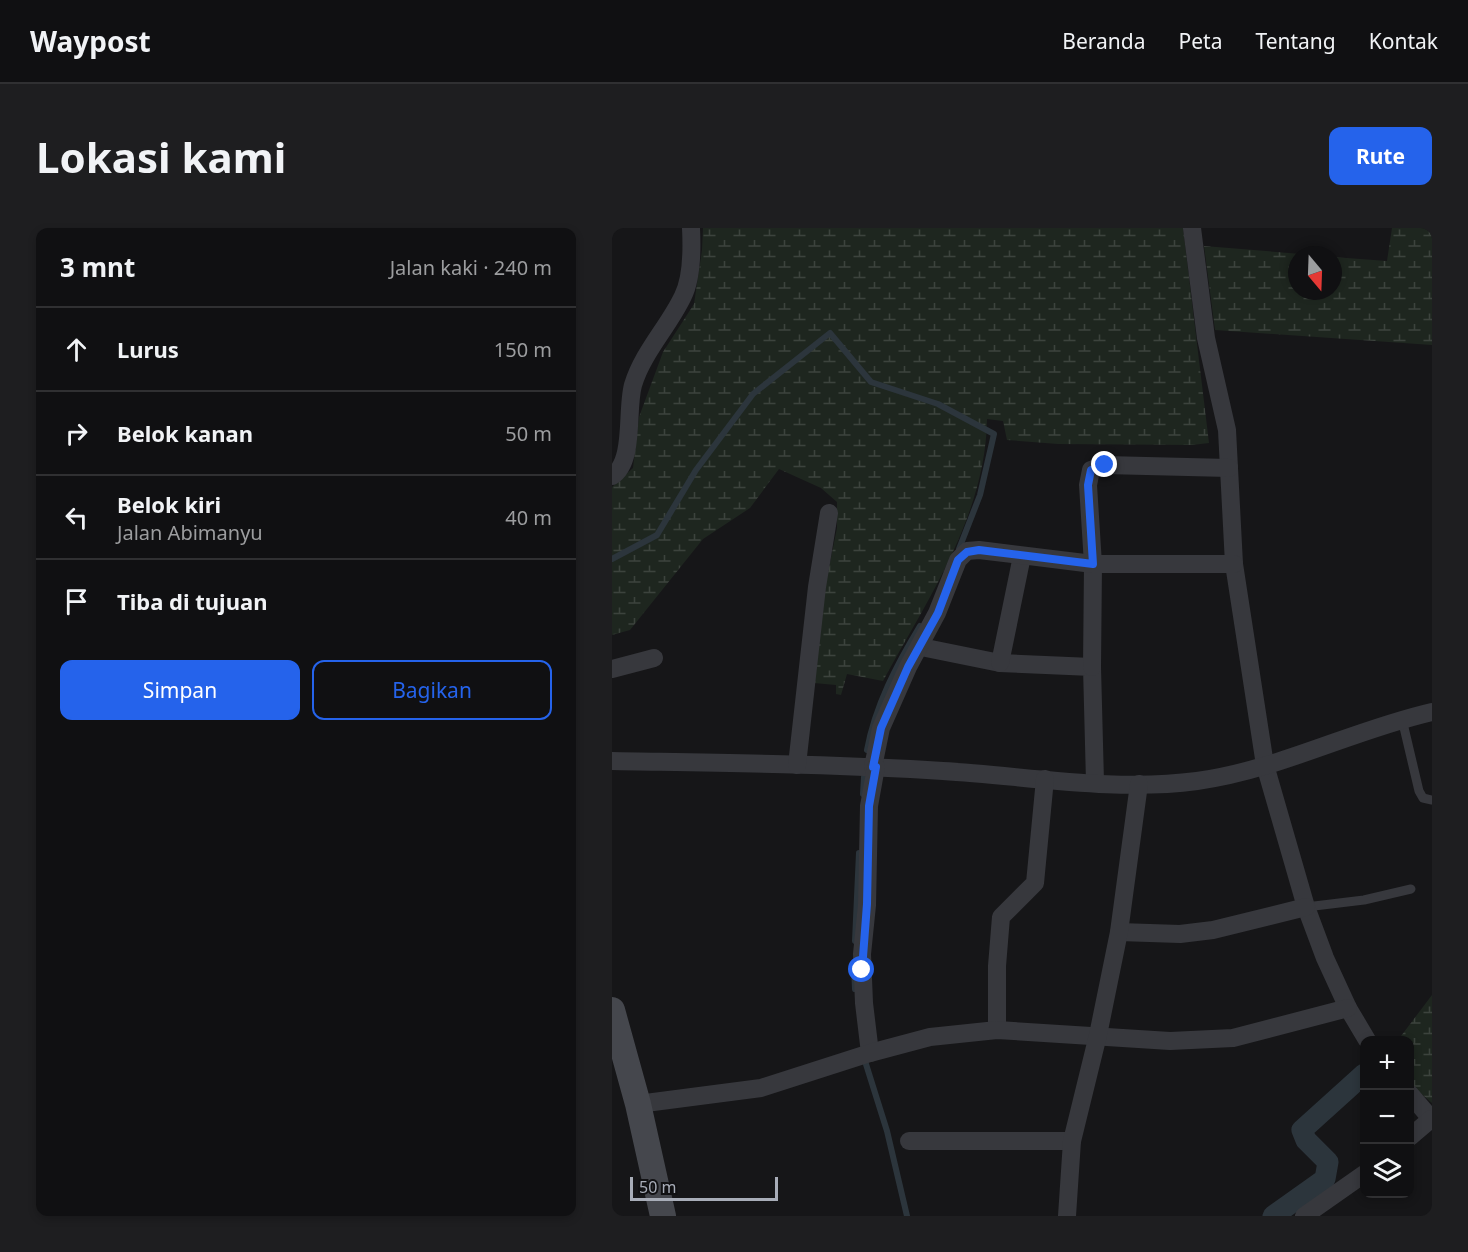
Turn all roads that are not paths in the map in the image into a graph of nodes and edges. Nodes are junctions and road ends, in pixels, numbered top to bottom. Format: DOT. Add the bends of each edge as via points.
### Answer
graph roads {
  1 [pos="691,228"];
  2 [pos="1192,228"];
  3 [pos="1229,468"];
  4 [pos="612,476"];
  5 [pos="829,513"];
  6 [pos="1022,556"];
  7 [pos="1093,564"];
  8 [pos="1234,564"];
  9 [pos="921,647"];
  10 [pos="654,658"];
  11 [pos="1000,663"];
  12 [pos="1092,667"];
  13 [pos="612,669"];
  14 [pos="1432,712"];
  15 [pos="1402,719"];
  16 [pos="612,761"];
  17 [pos="797,765"];
  18 [pos="1265,765"];
  19 [pos="874,767"];
  20 [pos="1045,779"];
  21 [pos="1095,782"];
  22 [pos="1139,784"];
  23 [pos="1432,800"];
  24 [pos="1411,889"];
  25 [pos="1306,907"];
  26 [pos="1119,932"];
  27 [pos="1348,1008"];
  28 [pos="612,1010"];
  29 [pos="997,1030"];
  30 [pos="1098,1035"];
  31 [pos="1364,1036"];
  32 [pos="870,1053"];
  33 [pos="1414,1099"];
  34 [pos="638,1104"];
  35 [pos="1432,1119"];
  36 [pos="1414,1134"];
  37 [pos="909,1141"];
  38 [pos="1072,1141"];
  39 [pos="1360,1177"];
  40 [pos="663,1216"];
  41 [pos="1067,1216"];
  42 [pos="1304,1216"];
  1 -- 4 [label="street" via="692,248 684,294 634,384 627,418 627,457"];
  2 -- 3 [label="street" via="1206,338 1227,430"];
  3 -- 7 [label="street" via="1105,465 1091,470 1088,485"];
  3 -- 8 [label="street"];
  5 -- 17 [label="street"];
  6 -- 7 [label="street"];
  6 -- 9 [label="street" via="979,550 967,552 958,560"];
  6 -- 11 [label="street"];
  7 -- 8 [label="street"];
  7 -- 12 [label="street"];
  8 -- 18 [label="street"];
  9 -- 11 [label="street"];
  9 -- 19 [label="street" via="881,728"];
  10 -- 13 [label="street"];
  11 -- 12 [label="street"];
  12 -- 21 [label="street"];
  14 -- 15 [label="street"];
  15 -- 18 [label="street"];
  15 -- 23 [label="lane" via="1419,791 1423,798"];
  16 -- 17 [label="street"];
  17 -- 19 [label="street"];
  18 -- 22 [label="street" via="1198,781"];
  18 -- 25 [label="street"];
  19 -- 20 [label="street"];
  19 -- 32 [label="street" via="862,954"];
  20 -- 21 [label="street"];
  20 -- 29 [label="street" via="1035,883 1001,917"];
  21 -- 22 [label="street"];
  22 -- 26 [label="street"];
  24 -- 25 [label="lane"];
  25 -- 26 [label="street" via="1213,930 1180,934"];
  25 -- 27 [label="street"];
  26 -- 30 [label="street"];
  27 -- 30 [label="street" via="1233,1038 1170,1041"];
  27 -- 31 [label="street"];
  28 -- 34 [label="main road"];
  29 -- 30 [label="street"];
  29 -- 32 [label="street" via="930,1037"];
  30 -- 38 [label="street"];
  32 -- 34 [label="street" via="762,1088"];
  33 -- 35 [label="street"];
  34 -- 40 [label="main road"];
  35 -- 36 [label="street"];
  37 -- 38 [label="street"];
  38 -- 41 [label="street"];
  39 -- 42 [label="street"];
}
